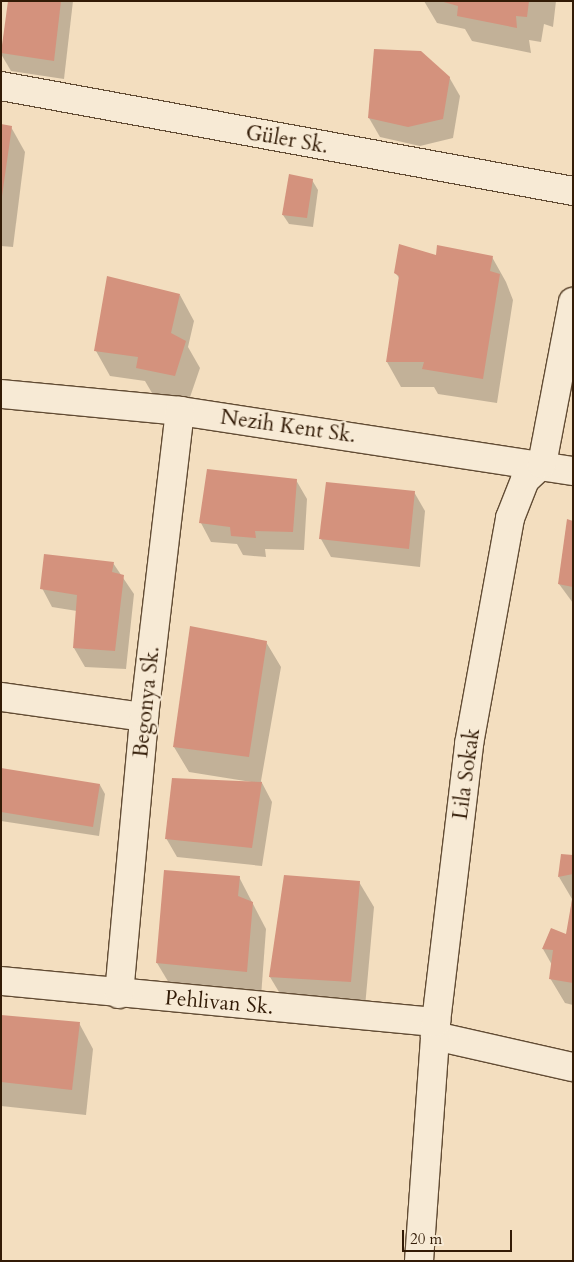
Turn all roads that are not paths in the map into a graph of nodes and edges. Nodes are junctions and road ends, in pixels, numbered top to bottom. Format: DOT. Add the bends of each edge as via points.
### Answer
graph roads {
  1 [pos="1,86"];
  2 [pos="573,191"];
  3 [pos="573,302"];
  4 [pos="1,394"];
  5 [pos="180,411"];
  6 [pos="542,464"];
  7 [pos="573,471"];
  8 [pos="1,697"];
  9 [pos="144,717"];
  10 [pos="1,981"];
  11 [pos="119,994"];
  12 [pos="436,1029"];
  13 [pos="573,1067"];
  14 [pos="419,1261"];
  1 -- 2 [label="street, Güler Sk."];
  3 -- 6 [label="street"];
  4 -- 5 [label="street, Nezih Kent Sk."];
  5 -- 6 [label="street, Nezih Kent Sk."];
  5 -- 9 [label="street, Begonya Sk."];
  6 -- 7 [label="street, Nezih Kent Sk."];
  6 -- 12 [label="street, Lila Sokak" via="525,480 510,518 469,744"];
  8 -- 9 [label="street"];
  9 -- 11 [label="street, Begonya Sk."];
  10 -- 11 [label="street, Pehlivan Sk."];
  11 -- 12 [label="street, Pehlivan Sk."];
  12 -- 13 [label="street, Pehlivan Sk."];
  12 -- 14 [label="street, Lila Sokak"];
}
